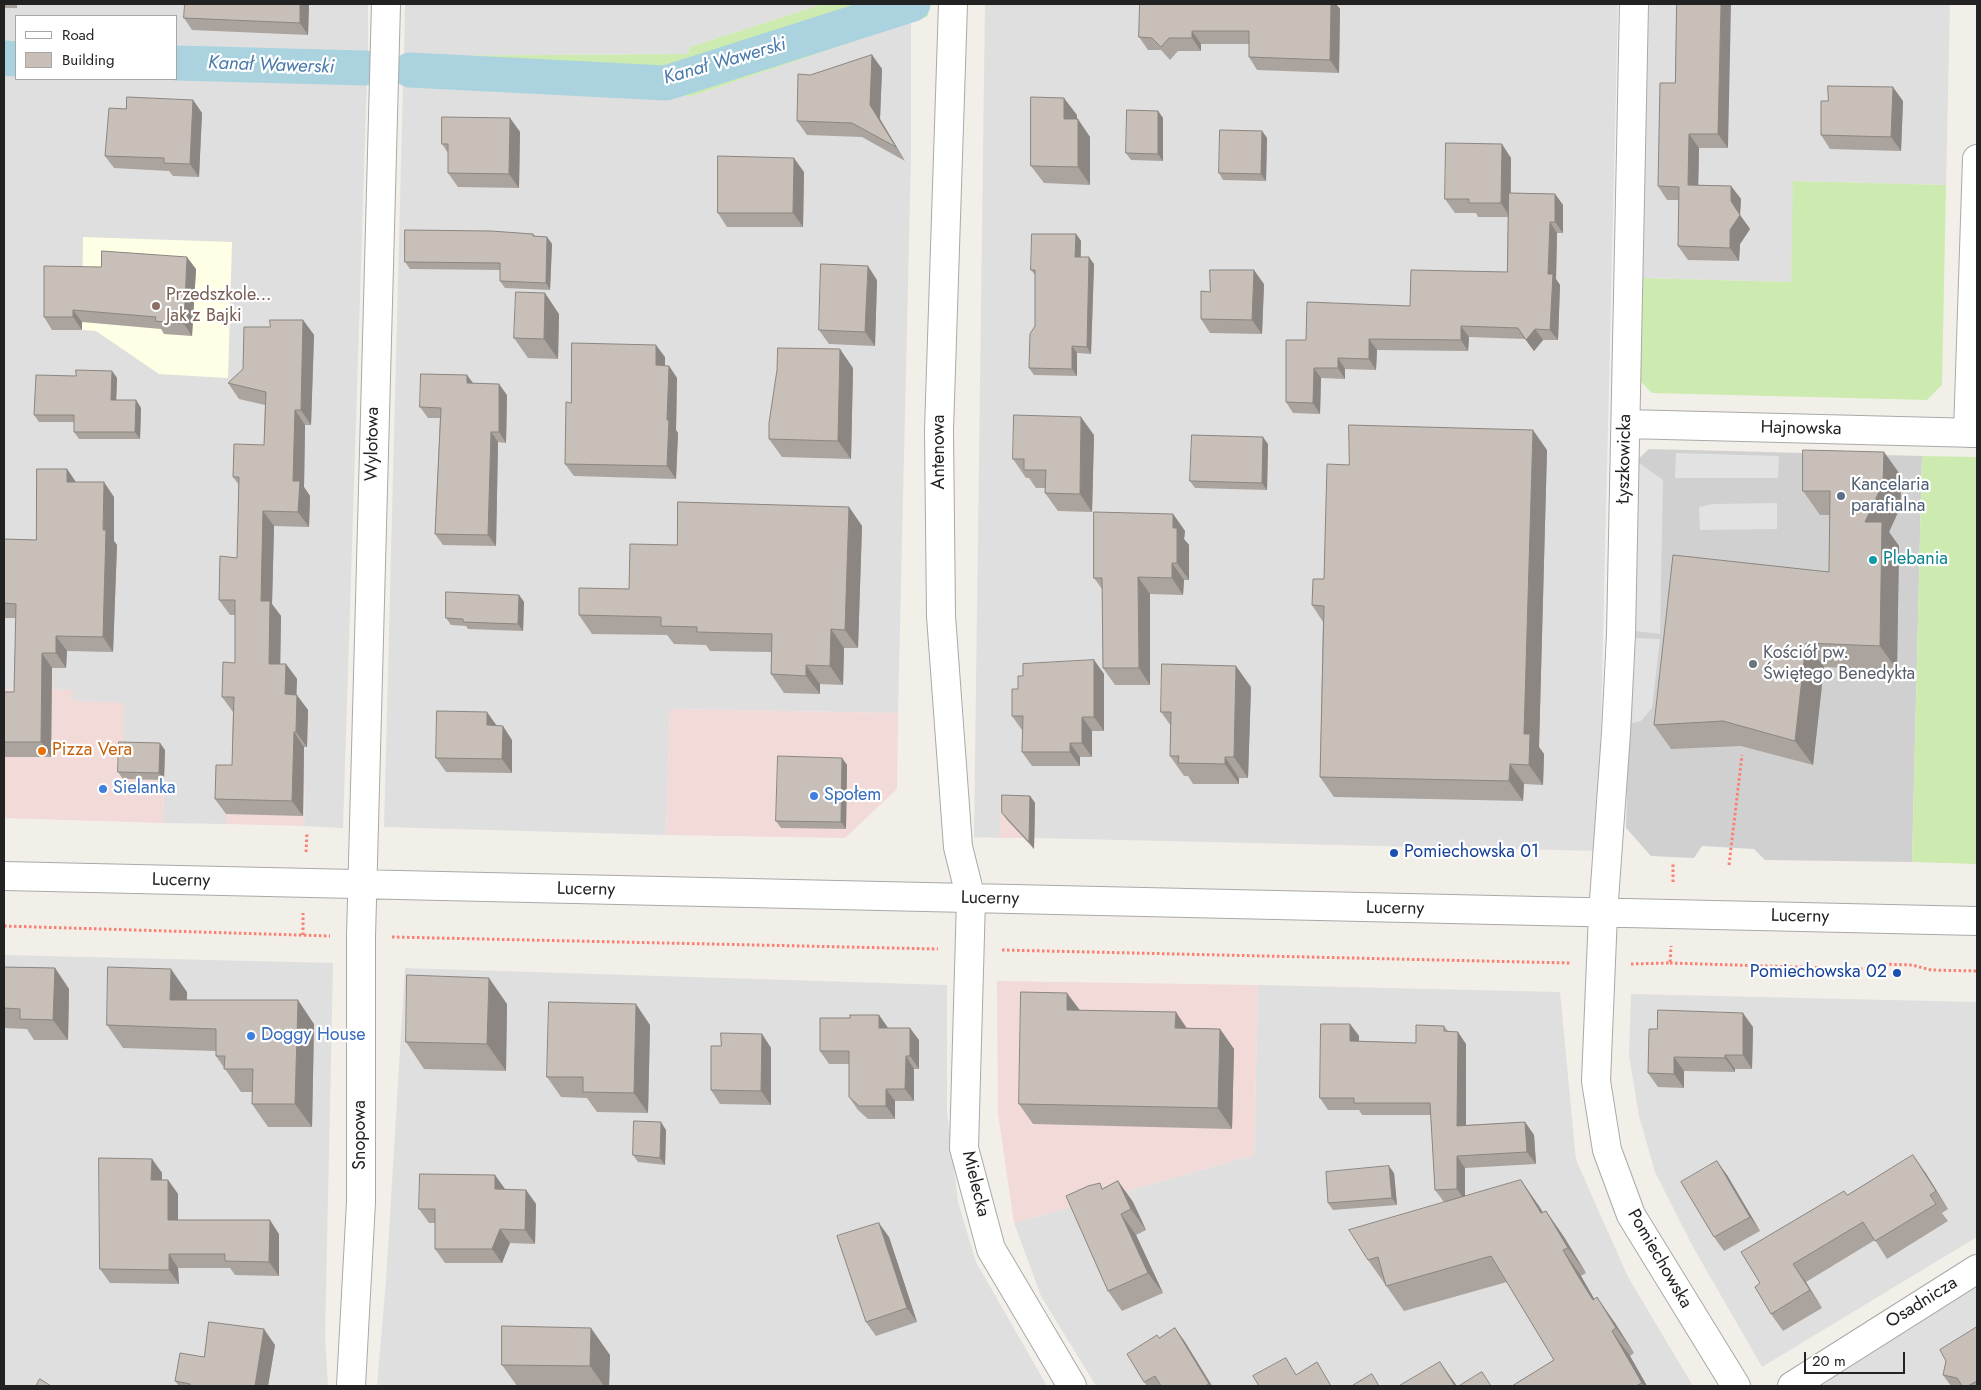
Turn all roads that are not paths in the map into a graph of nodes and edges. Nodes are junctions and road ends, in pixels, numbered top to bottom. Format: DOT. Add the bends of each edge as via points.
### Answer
graph roads {
  1 [pos="386,4"];
  2 [pos="953,4"];
  3 [pos="1634,4"];
  4 [pos="1977,159"];
  5 [pos="1626,424"];
  6 [pos="1973,433"];
  7 [pos="4,876"];
  8 [pos="363,884"];
  9 [pos="971,899"];
  10 [pos="1603,914"];
  11 [pos="1977,921"];
  12 [pos="1977,1268"];
  13 [pos="351,1386"];
  14 [pos="1072,1386"];
  15 [pos="1736,1386"];
  16 [pos="1792,1386"];
  1 -- 8 [label="street, Wylotowa"];
  2 -- 9 [label="street, Antenowa" via="939,430 942,616 958,847"];
  3 -- 5 [label="street, Łyszkowicka"];
  4 -- 6 [label="street"];
  5 -- 6 [label="street, Hajnowska"];
  5 -- 10 [label="street, Łyszkowicka" via="1616,733"];
  7 -- 8 [label="street, Lucerny"];
  8 -- 9 [label="street, Lucerny"];
  8 -- 13 [label="street, Snopowa" via="362,1202"];
  9 -- 10 [label="street, Lucerny"];
  9 -- 14 [label="street, Mielecka" via="964,1148 991,1248"];
  10 -- 11 [label="street, Lucerny"];
  10 -- 15 [label="street, Pomiechowska" via="1596,1081 1607,1150 1631,1215"];
  12 -- 16 [label="street, Osadnicza"];
}
